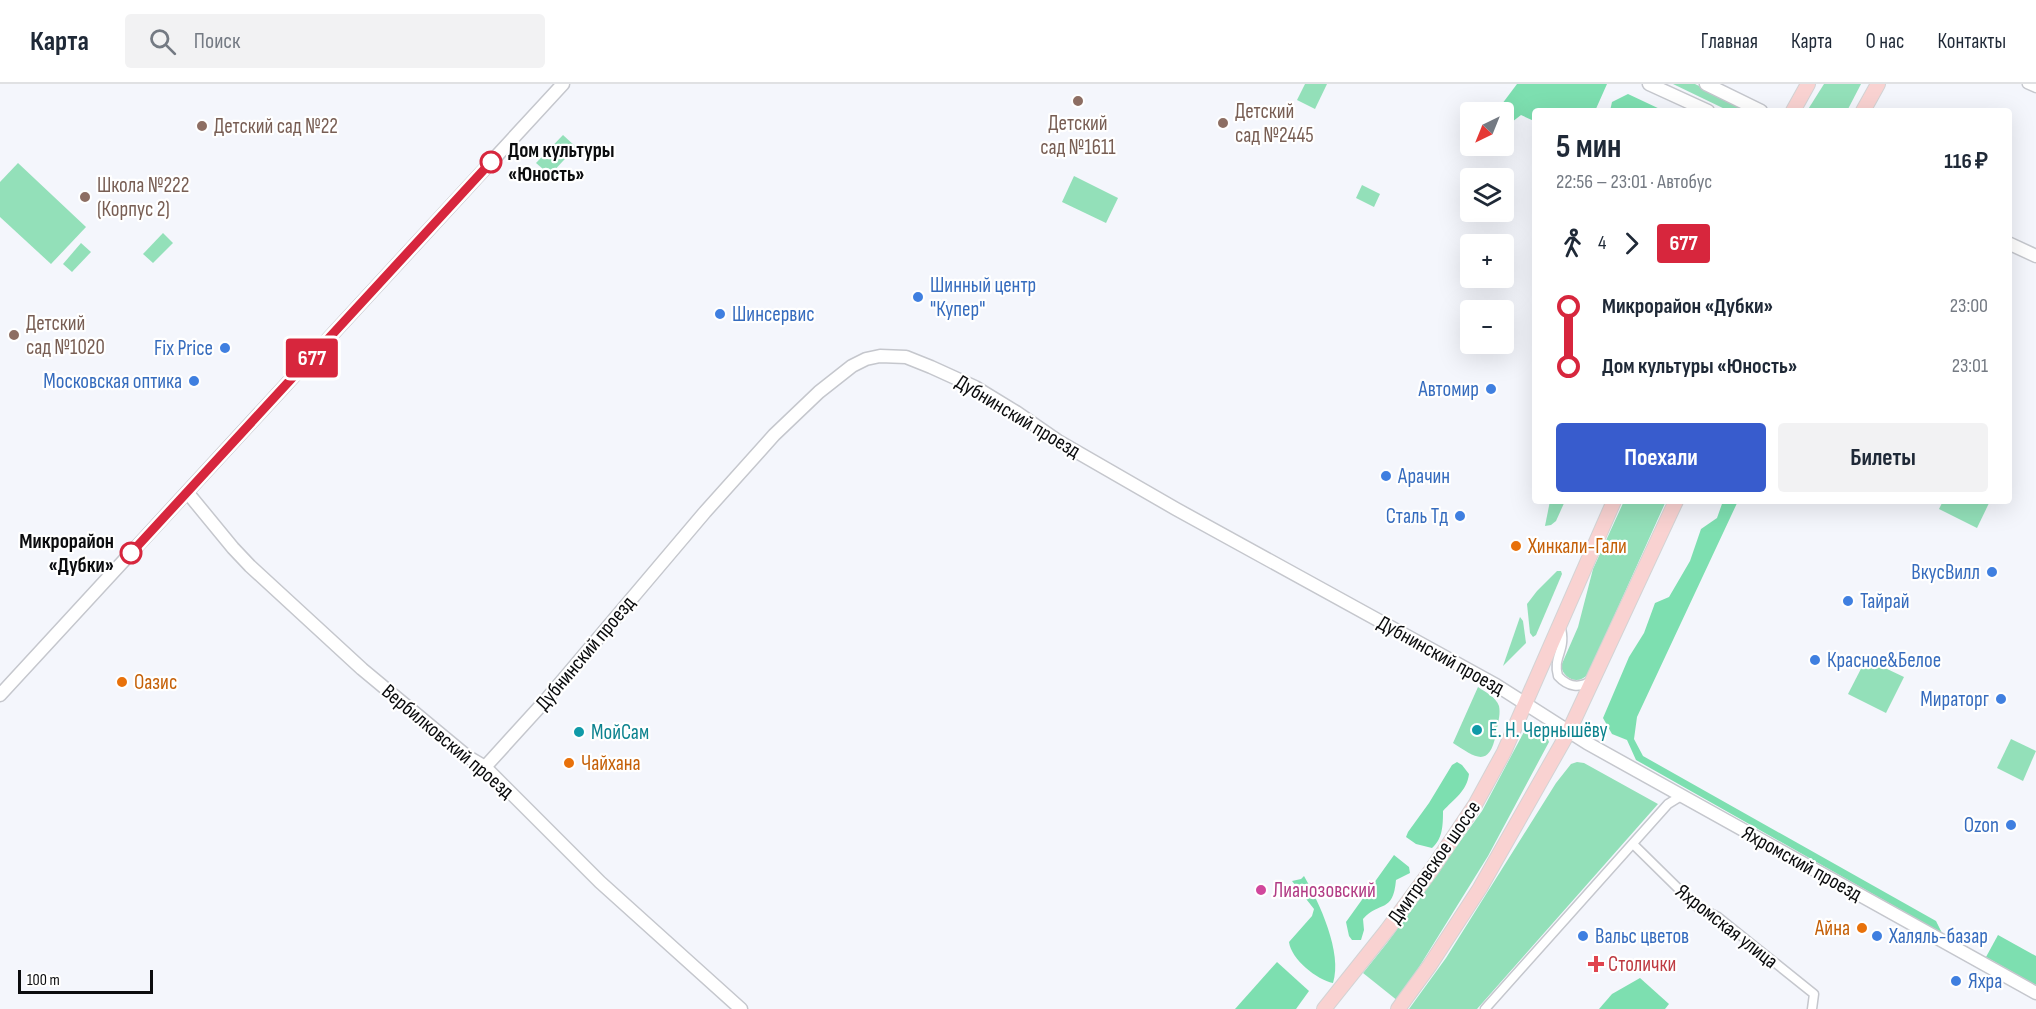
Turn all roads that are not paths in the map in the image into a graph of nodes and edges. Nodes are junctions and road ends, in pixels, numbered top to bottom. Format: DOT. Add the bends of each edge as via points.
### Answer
graph roads {
  1 [pos="563,84"];
  2 [pos="1649,84"];
  3 [pos="1707,84"];
  4 [pos="1808,84"];
  5 [pos="1878,84"];
  6 [pos="2027,84"];
  7 [pos="2036,88"];
  8 [pos="1701,108"];
  9 [pos="1755,108"];
  10 [pos="1795,108"];
  11 [pos="1865,108"];
  12 [pos="2012,245"];
  13 [pos="2036,256"];
  14 [pos="187,492"];
  15 [pos="1613,504"];
  16 [pos="1675,504"];
  17 [pos="1560,625"];
  18 [pos="1595,676"];
  19 [pos="0,695"];
  20 [pos="1525,703"];
  21 [pos="1568,733"];
  22 [pos="485,767"];
  23 [pos="1681,796"];
  24 [pos="1633,844"];
  25 [pos="2036,993"];
  26 [pos="741,1009"];
  27 [pos="1324,1009"];
  28 [pos="1398,1009"];
  29 [pos="1485,1009"];
  30 [pos="1812,1009"];
  1 -- 14 [label="street"];
  2 -- 8 [label="street"];
  3 -- 9 [label="street"];
  4 -- 10 [label="main road"];
  5 -- 11 [label="main road"];
  6 -- 7 [label="street"];
  12 -- 13 [label="street"];
  14 -- 19 [label="street"];
  14 -- 22 [label="street, Вербилковский проезд" via="233,548 362,669 440,735"];
  15 -- 17 [label="main road, Дмитровское шоссе"];
  16 -- 18 [label="main road"];
  17 -- 18 [label="street" via="1564,644 1556,662 1558,676 1568,684 1580,686"];
  17 -- 20 [label="main road, Дмитровское шоссе"];
  18 -- 21 [label="main road"];
  20 -- 21 [label="street"];
  20 -- 22 [label="street, Дубнинский проезд" via="1176,509 1058,441 975,387 906,357 880,356 866,359 836,378 774,435"];
  20 -- 27 [label="main road, Дмитровское шоссе" via="1475,805 1406,904"];
  21 -- 23 [label="street, Яхромский проезд"];
  21 -- 28 [label="main road" via="1479,888"];
  22 -- 26 [label="street, Вербилковский проезд" via="600,882"];
  23 -- 24 [label="street" via="1668,804"];
  23 -- 25 [label="street, Яхромский проезд"];
  24 -- 29 [label="street"];
  24 -- 30 [label="street, Яхромская улица" via="1696,906 1718,917 1814,994"];
}
